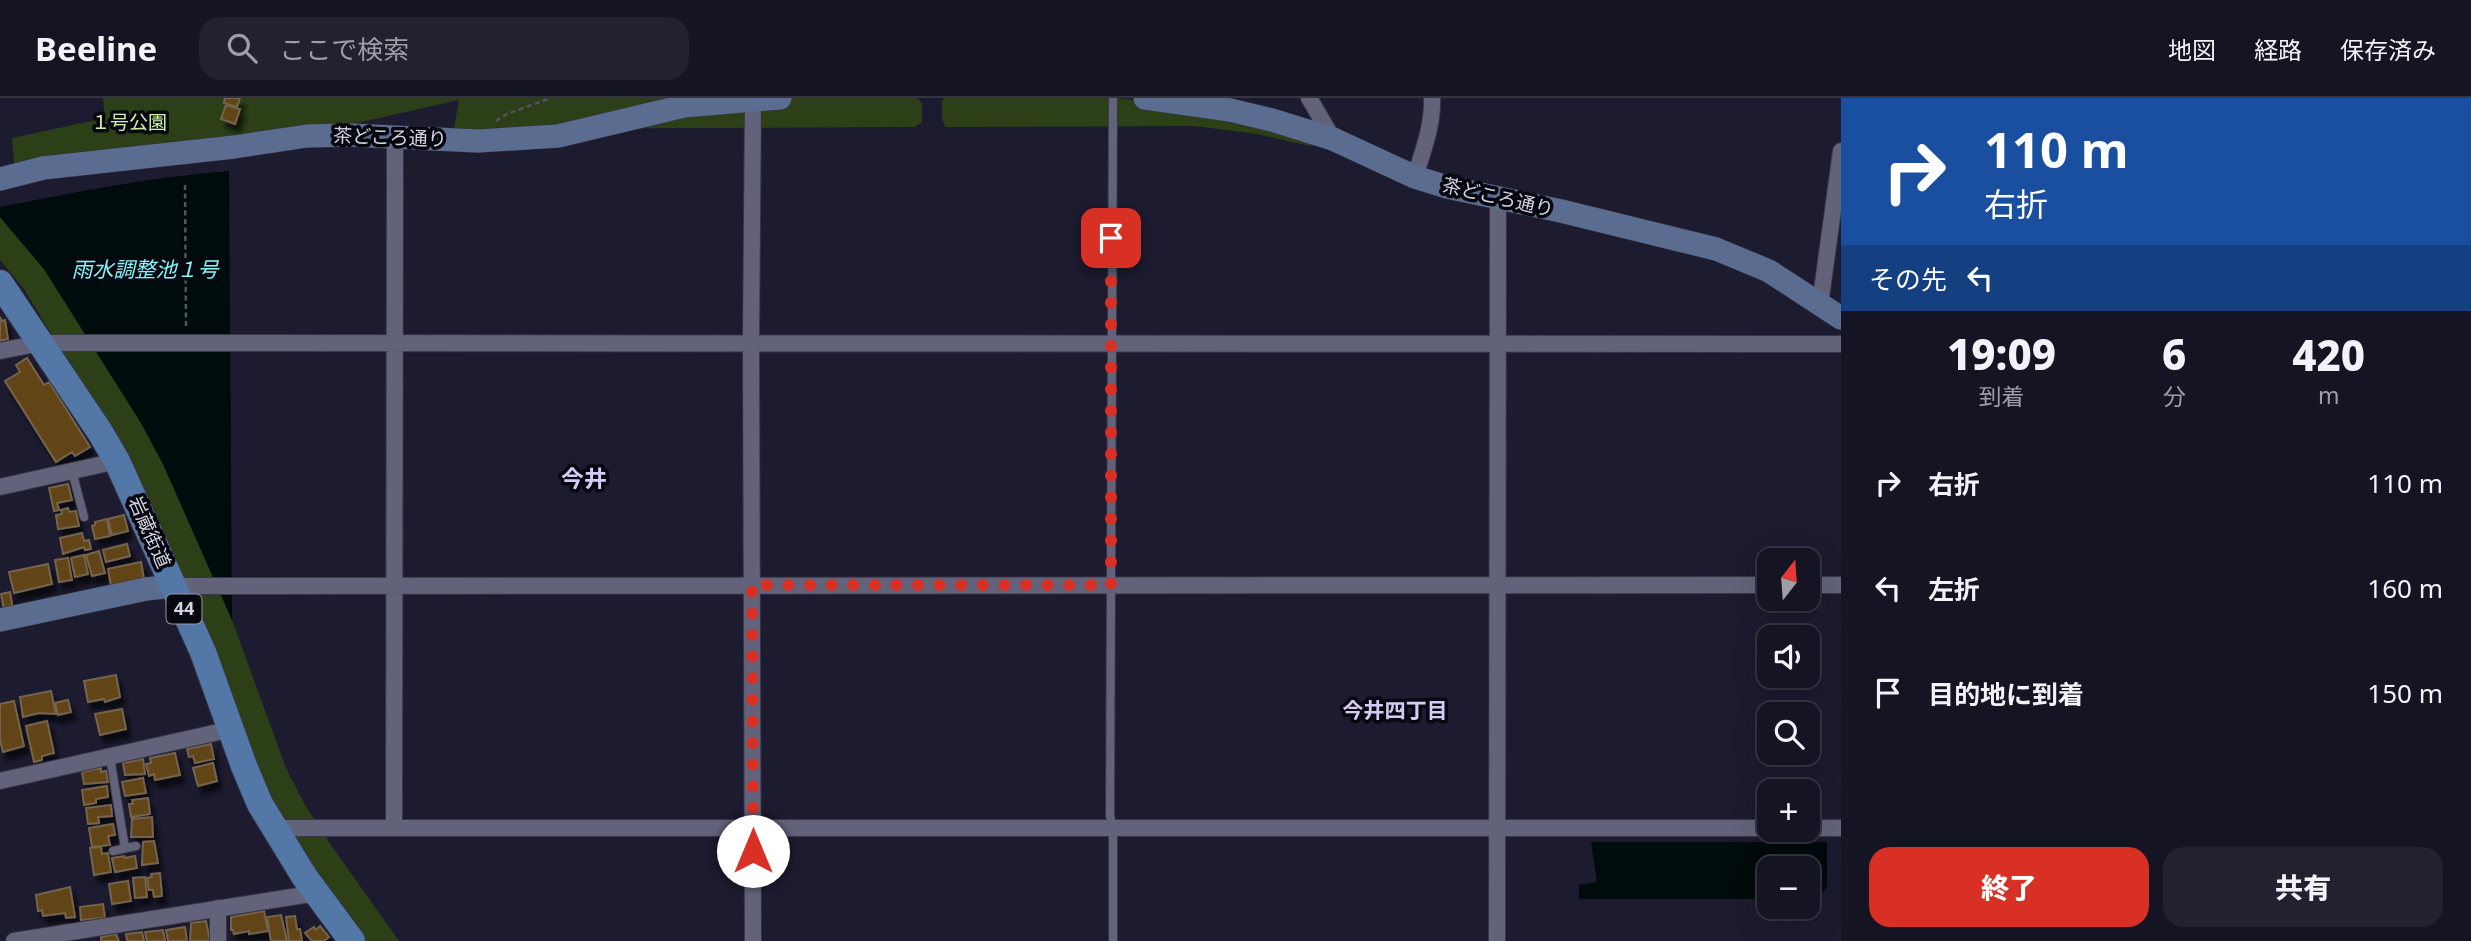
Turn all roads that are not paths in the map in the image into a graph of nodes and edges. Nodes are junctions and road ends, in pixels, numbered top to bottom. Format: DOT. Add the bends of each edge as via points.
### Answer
graph roads {
  1 [pos="780,98"];
  2 [pos="1113,98"];
  3 [pos="1145,98"];
  4 [pos="1309,98"];
  5 [pos="1432,98"];
  6 [pos="753,100"];
  7 [pos="395,137"];
  8 [pos="1333,139"];
  9 [pos="1841,151"];
  10 [pos="1415,177"];
  11 [pos="0,179"];
  12 [pos="1498,198"];
  13 [pos="0,283"];
  14 [pos="1820,304"];
  15 [pos="1841,318"];
  16 [pos="751,342"];
  17 [pos="1497,342"];
  18 [pos="41,343"];
  19 [pos="1110,343"];
  20 [pos="393,344"];
  21 [pos="1841,344"];
  22 [pos="0,351"];
  23 [pos="117,461"];
  24 [pos="72,471"];
  25 [pos="0,487"];
  26 [pos="84,517"];
  27 [pos="1497,584"];
  28 [pos="752,585"];
  29 [pos="1111,585"];
  30 [pos="1757,585"];
  31 [pos="1820,585"];
  32 [pos="1841,585"];
  33 [pos="174,586"];
  34 [pos="393,586"];
  35 [pos="0,620"];
  36 [pos="232,729"];
  37 [pos="110,757"];
  38 [pos="0,781"];
  39 [pos="274,828"];
  40 [pos="394,828"];
  41 [pos="753,828"];
  42 [pos="1113,828"];
  43 [pos="1497,828"];
  44 [pos="1757,828"];
  45 [pos="1820,828"];
  46 [pos="1841,828"];
  47 [pos="136,846"];
  48 [pos="125,848"];
  49 [pos="113,851"];
  50 [pos="317,893"];
  51 [pos="218,908"];
  52 [pos="23,940"];
  53 [pos="218,941"];
  54 [pos="352,941"];
  55 [pos="753,941"];
  56 [pos="1113,941"];
  57 [pos="1497,941"];
  1 -- 6 [label="street, 茶どころ通り"];
  2 -- 19 [label="lane"];
  3 -- 8 [label="street, 茶どころ通り" via="1230,110"];
  4 -- 8 [label="street"];
  5 -- 10 [label="street" via="1429,133"];
  6 -- 7 [label="street, 茶どころ通り" via="684,106 558,136 478,141"];
  6 -- 16 [label="street"];
  7 -- 11 [label="street, 茶どころ通り" via="307,136 43,168"];
  7 -- 20 [label="street"];
  8 -- 10 [label="street, 茶どころ通り"];
  9 -- 14 [label="street"];
  10 -- 12 [label="street, 茶どころ通り"];
  12 -- 14 [label="street, 茶どころ通り" via="1727,253 1769,271"];
  12 -- 17 [label="street"];
  13 -- 18 [label="main road, 岩蔵街道 / 44"];
  14 -- 15 [label="street, 茶どころ通り"];
  16 -- 19 [label="street"];
  16 -- 20 [label="street"];
  16 -- 28 [label="street"];
  17 -- 19 [label="street"];
  17 -- 21 [label="street"];
  17 -- 27 [label="street"];
  18 -- 20 [label="street"];
  18 -- 22 [label="street"];
  18 -- 23 [label="main road, 岩蔵街道 / 44"];
  19 -- 29 [label="lane"];
  20 -- 34 [label="street"];
  23 -- 24 [label="street"];
  23 -- 33 [label="main road, 岩蔵街道 / 44"];
  24 -- 25 [label="street"];
  24 -- 26 [label="lane"];
  27 -- 29 [label="street"];
  27 -- 30 [label="street"];
  27 -- 43 [label="street"];
  28 -- 29 [label="street"];
  28 -- 34 [label="street"];
  28 -- 41 [label="street"];
  29 -- 42 [label="lane"];
  31 -- 32 [label="street"];
  33 -- 34 [label="street"];
  33 -- 35 [label="street"];
  33 -- 36 [label="main road, 岩蔵街道 / 44"];
  34 -- 40 [label="street"];
  36 -- 37 [label="street"];
  36 -- 39 [label="main road, 岩蔵街道 / 44"];
  37 -- 38 [label="street"];
  37 -- 48 [label="lane"];
  39 -- 40 [label="street"];
  39 -- 50 [label="main road, 岩蔵街道 / 44"];
  40 -- 41 [label="street"];
  41 -- 42 [label="street"];
  41 -- 55 [label="street"];
  42 -- 43 [label="street"];
  42 -- 56 [label="lane"];
  43 -- 44 [label="street"];
  43 -- 57 [label="street"];
  45 -- 46 [label="street"];
  47 -- 48 [label="lane"];
  48 -- 49 [label="lane"];
  50 -- 51 [label="street"];
  50 -- 54 [label="main road, 岩蔵街道 / 44"];
  51 -- 52 [label="street"];
  51 -- 53 [label="street"];
}
